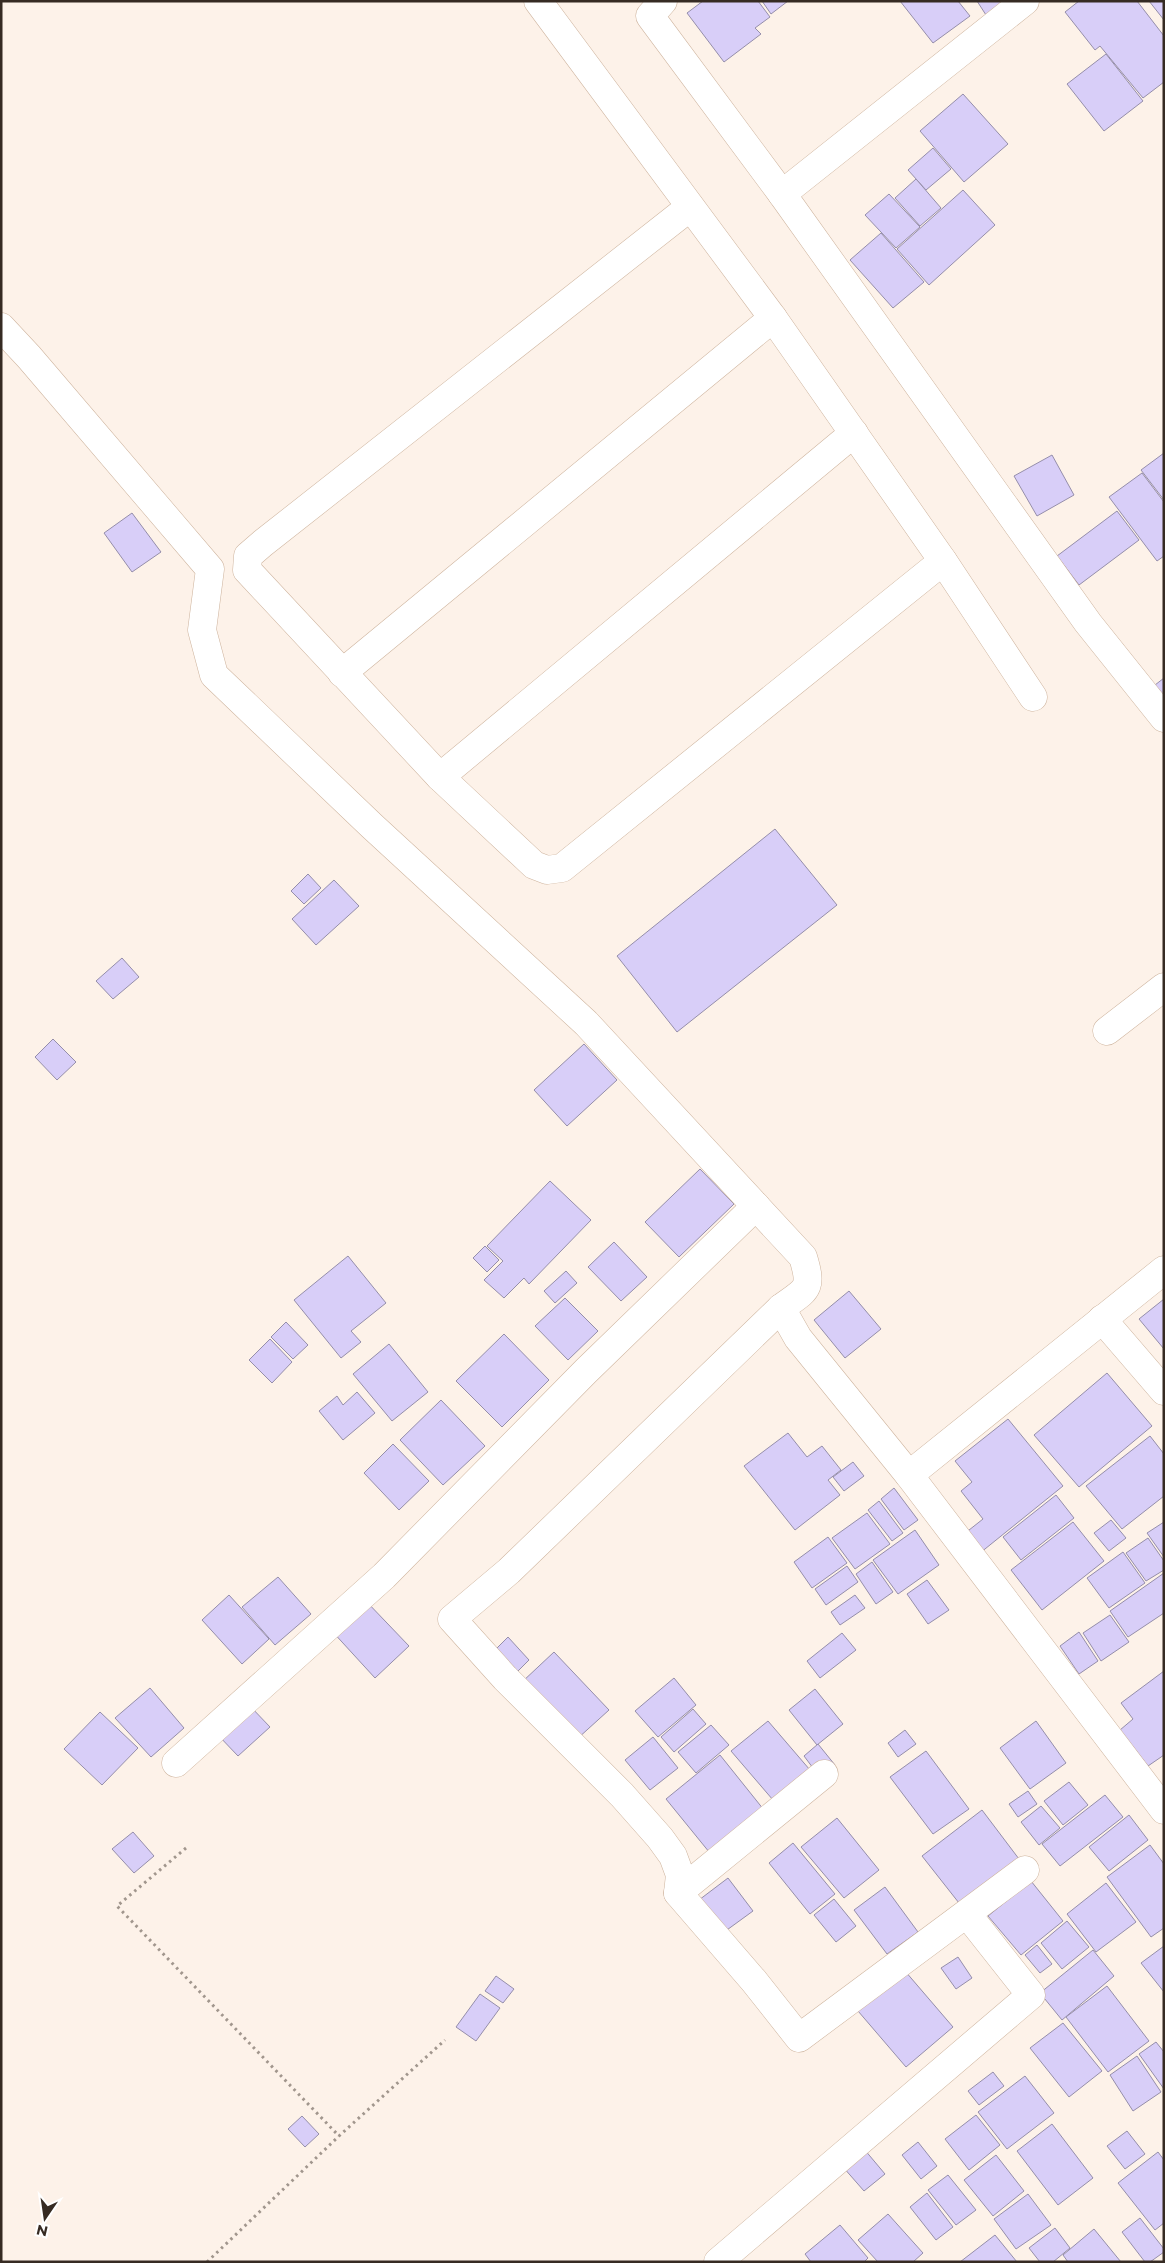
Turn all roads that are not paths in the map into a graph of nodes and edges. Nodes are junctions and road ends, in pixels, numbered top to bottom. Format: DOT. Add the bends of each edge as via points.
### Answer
graph roads {
  1 [pos="538,1"];
  2 [pos="663,1"];
  3 [pos="1025,1"];
  4 [pos="782,194"];
  5 [pos="690,207"];
  6 [pos="773,318"];
  7 [pos="1,327"];
  8 [pos="854,433"];
  9 [pos="943,561"];
  10 [pos="342,673"];
  11 [pos="1033,697"];
  12 [pos="1164,718"];
  13 [pos="440,777"];
  14 [pos="1164,987"];
  15 [pos="1107,1031"];
  16 [pos="756,1206"];
  17 [pos="1164,1270"];
  18 [pos="781,1308"];
  19 [pos="1102,1319"];
  20 [pos="1164,1391"];
  21 [pos="909,1475"];
  22 [pos="176,1763"];
  23 [pos="824,1774"];
  24 [pos="1164,1810"];
  25 [pos="1025,1870"];
  26 [pos="678,1893"];
  27 [pos="967,1914"];
  28 [pos="718,2262"];
  1 -- 5 [label="street"];
  2 -- 4 [label="street" via="650,16"];
  3 -- 4 [label="street"];
  4 -- 12 [label="street" via="1088,623"];
  5 -- 6 [label="street"];
  5 -- 10 [label="street" via="248,556 247,570 256,582"];
  6 -- 8 [label="street"];
  6 -- 10 [label="street"];
  7 -- 16 [label="street" via="210,569 202,630 214,675 586,1023"];
  8 -- 9 [label="street"];
  8 -- 13 [label="street"];
  9 -- 11 [label="street"];
  9 -- 13 [label="street" via="562,868 547,870 534,865"];
  10 -- 13 [label="street"];
  14 -- 15 [label="street"];
  16 -- 18 [label="street" via="804,1257 810,1277 805,1290"];
  16 -- 22 [label="street" via="586,1371 384,1576"];
  17 -- 19 [label="street"];
  18 -- 21 [label="street" via="798,1338"];
  18 -- 26 [label="street" via="509,1571 452,1619 660,1838 673,1856 680,1876"];
  19 -- 20 [label="street"];
  19 -- 21 [label="street"];
  21 -- 24 [label="street"];
  23 -- 26 [label="street"];
  25 -- 27 [label="street"];
  26 -- 27 [label="street" via="754,1980 799,2038"];
  27 -- 28 [label="street" via="1031,1995"];
}
